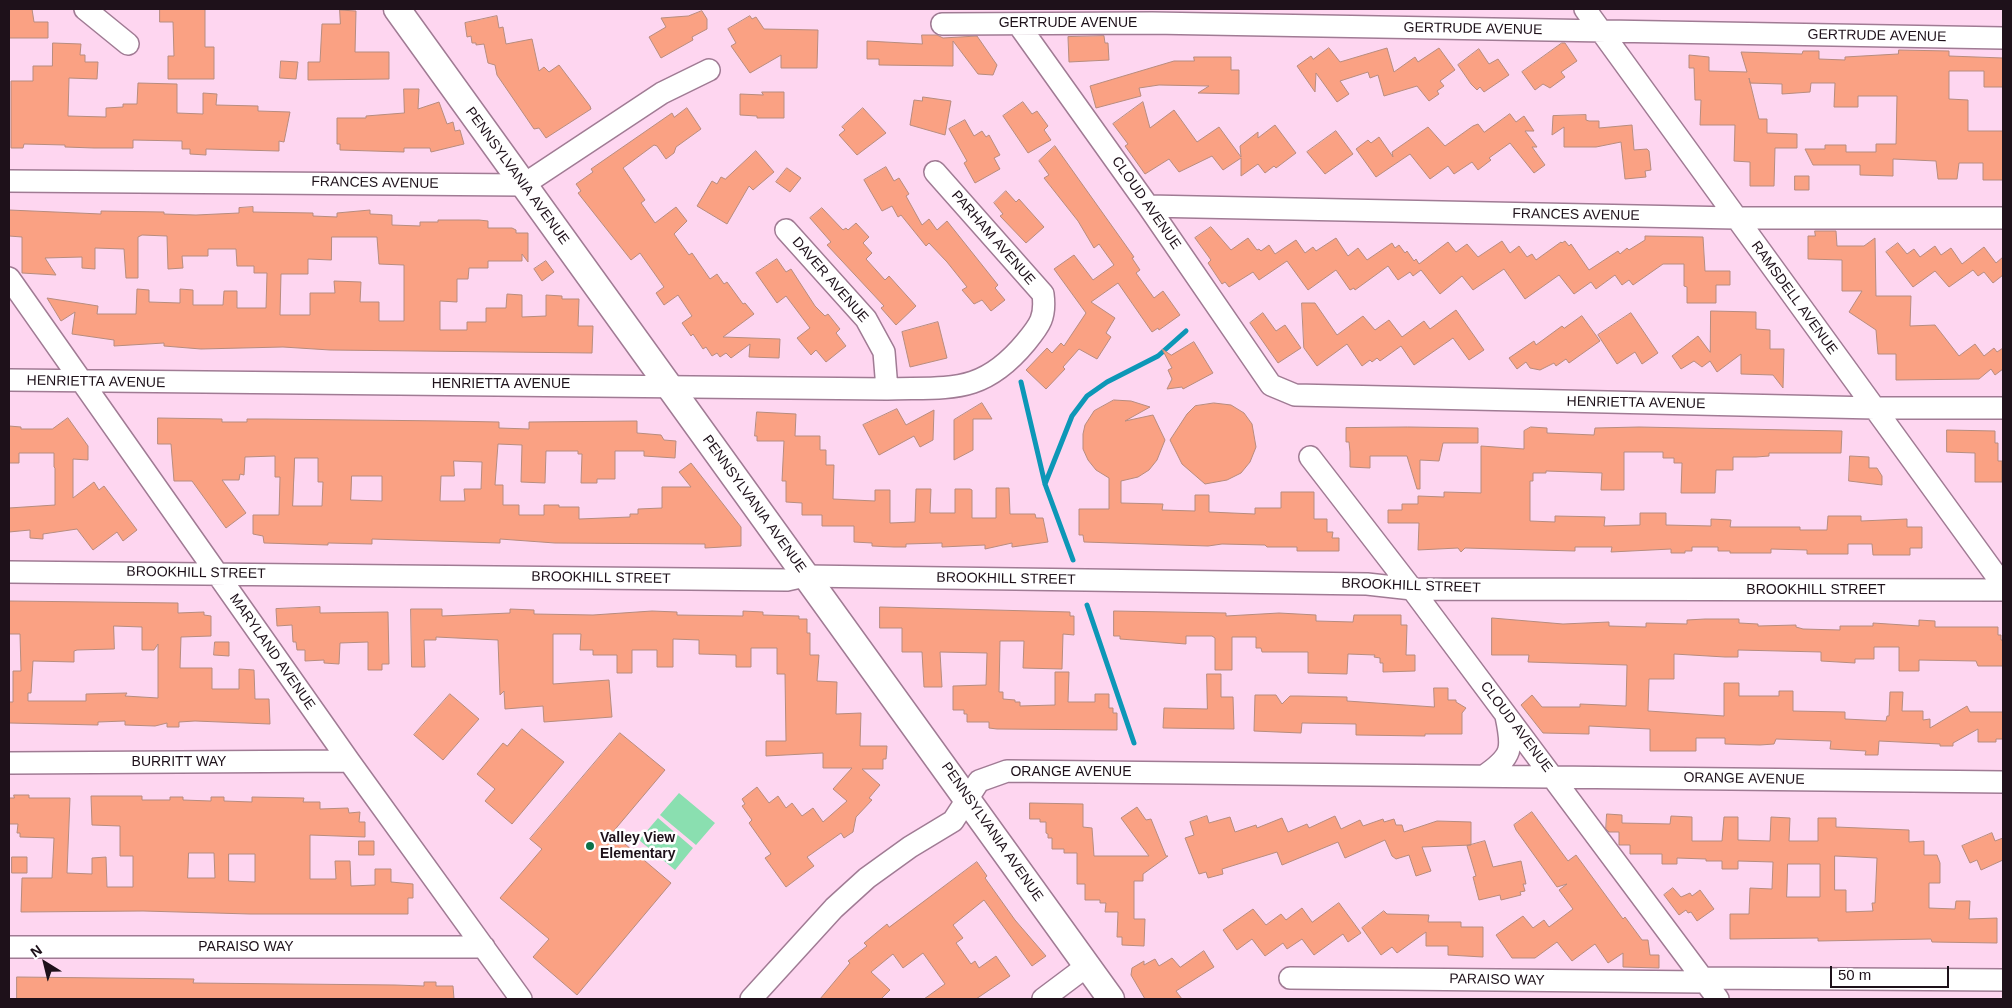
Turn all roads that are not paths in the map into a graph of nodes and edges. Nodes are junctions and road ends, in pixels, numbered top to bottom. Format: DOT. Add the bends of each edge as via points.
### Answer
graph roads {
  1 [pos="84,9"];
  2 [pos="397,9"];
  3 [pos="1585,9"];
  4 [pos="942,24"];
  5 [pos="1018,24"];
  6 [pos="1601,32"];
  7 [pos="2003,38"];
  8 [pos="128,44"];
  9 [pos="709,70"];
  10 [pos="935,172"];
  11 [pos="9,181"];
  12 [pos="523,185"];
  13 [pos="1148,206"];
  14 [pos="1735,218"];
  15 [pos="2003,218"];
  16 [pos="786,230"];
  17 [pos="9,278"];
  18 [pos="991,376"];
  19 [pos="9,380"];
  20 [pos="83,382"];
  21 [pos="1271,384"];
  22 [pos="668,385"];
  23 [pos="887,389"];
  24 [pos="1874,408"];
  25 [pos="2003,408"];
  26 [pos="1310,458"];
  27 [pos="9,572"];
  28 [pos="217,573"];
  29 [pos="805,576"];
  30 [pos="2003,586"];
  31 [pos="1412,589"];
  32 [pos="2003,590"];
  33 [pos="1504,711"];
  34 [pos="349,761"];
  35 [pos="9,763"];
  36 [pos="1484,776"];
  37 [pos="1554,777"];
  38 [pos="2003,782"];
  39 [pos="968,799"];
  40 [pos="9,946"];
  41 [pos="484,947"];
  42 [pos="1087,966"];
  43 [pos="1290,978"];
  44 [pos="1704,980"];
  45 [pos="2003,980"];
  46 [pos="521,999"];
  47 [pos="751,999"];
  48 [pos="1043,999"];
  49 [pos="1111,999"];
  50 [pos="1718,999"];
  1 -- 8 [label="street"];
  2 -- 12 [label="main road, PENNSYLVANIA AVENUE"];
  3 -- 6 [label="street, RAMSDELL AVENUE"];
  4 -- 5 [label="street, GERTRUDE AVENUE"];
  5 -- 6 [label="street, GERTRUDE AVENUE" via="1152,22"];
  5 -- 13 [label="street, CLOUD AVENUE"];
  6 -- 7 [label="street, GERTRUDE AVENUE"];
  6 -- 14 [label="street, RAMSDELL AVENUE"];
  9 -- 12 [label="street" via="662,93"];
  10 -- 18 [label="street, PARHAM AVENUE" via="1043,294 1045,311 1038,328 1010,362"];
  11 -- 12 [label="street, FRANCES AVENUE"];
  12 -- 22 [label="main road, PENNSYLVANIA AVENUE"];
  13 -- 14 [label="street, FRANCES AVENUE"];
  13 -- 21 [label="street, CLOUD AVENUE"];
  14 -- 15 [label="street, FRANCES AVENUE"];
  14 -- 24 [label="street, RAMSDELL AVENUE"];
  16 -- 23 [label="street, DAVER AVENUE" via="866,319 884,352"];
  17 -- 20 [label="street, MARYLAND AVENUE"];
  18 -- 23 [label="street, HENRIETTA AVENUE" via="960,387"];
  19 -- 20 [label="street, HENRIETTA AVENUE"];
  20 -- 22 [label="street, HENRIETTA AVENUE"];
  20 -- 28 [label="street, MARYLAND AVENUE"];
  21 -- 24 [label="street, HENRIETTA AVENUE" via="1295,395 1315,397"];
  22 -- 23 [label="street, HENRIETTA AVENUE"];
  22 -- 29 [label="main road, PENNSYLVANIA AVENUE"];
  24 -- 25 [label="street, HENRIETTA AVENUE"];
  24 -- 30 [label="street, RAMSDELL AVENUE"];
  26 -- 31 [label="street, CLOUD AVENUE"];
  27 -- 28 [label="street, BROOKHILL STREET"];
  28 -- 29 [label="street, BROOKHILL STREET" via="787,580"];
  28 -- 34 [label="street, MARYLAND AVENUE"];
  29 -- 31 [label="street, BROOKHILL STREET" via="1367,584"];
  29 -- 39 [label="main road, PENNSYLVANIA AVENUE"];
  31 -- 32 [label="street, BROOKHILL STREET"];
  31 -- 33 [label="street, CLOUD AVENUE"];
  33 -- 36 [label="street" via="1511,740 1509,754"];
  33 -- 37 [label="street, CLOUD AVENUE"];
  34 -- 35 [label="street, BURRITT WAY"];
  34 -- 41 [label="street, MARYLAND AVENUE"];
  36 -- 37 [label="street, ORANGE AVENUE"];
  36 -- 39 [label="street, ORANGE AVENUE" via="1008,771 979,781"];
  37 -- 38 [label="street, ORANGE AVENUE"];
  37 -- 44 [label="street, CLOUD AVENUE"];
  39 -- 42 [label="main road, PENNSYLVANIA AVENUE"];
  39 -- 47 [label="street, ORANGE AVENUE" via="953,821 867,878 834,908"];
  40 -- 41 [label="street, PARAISO WAY"];
  41 -- 46 [label="street, MARYLAND AVENUE"];
  42 -- 48 [label="street"];
  42 -- 49 [label="main road, PENNSYLVANIA AVENUE"];
  43 -- 44 [label="street, PARAISO WAY"];
  44 -- 45 [label="street, PARAISO WAY"];
  44 -- 50 [label="street, CLOUD AVENUE"];
}
